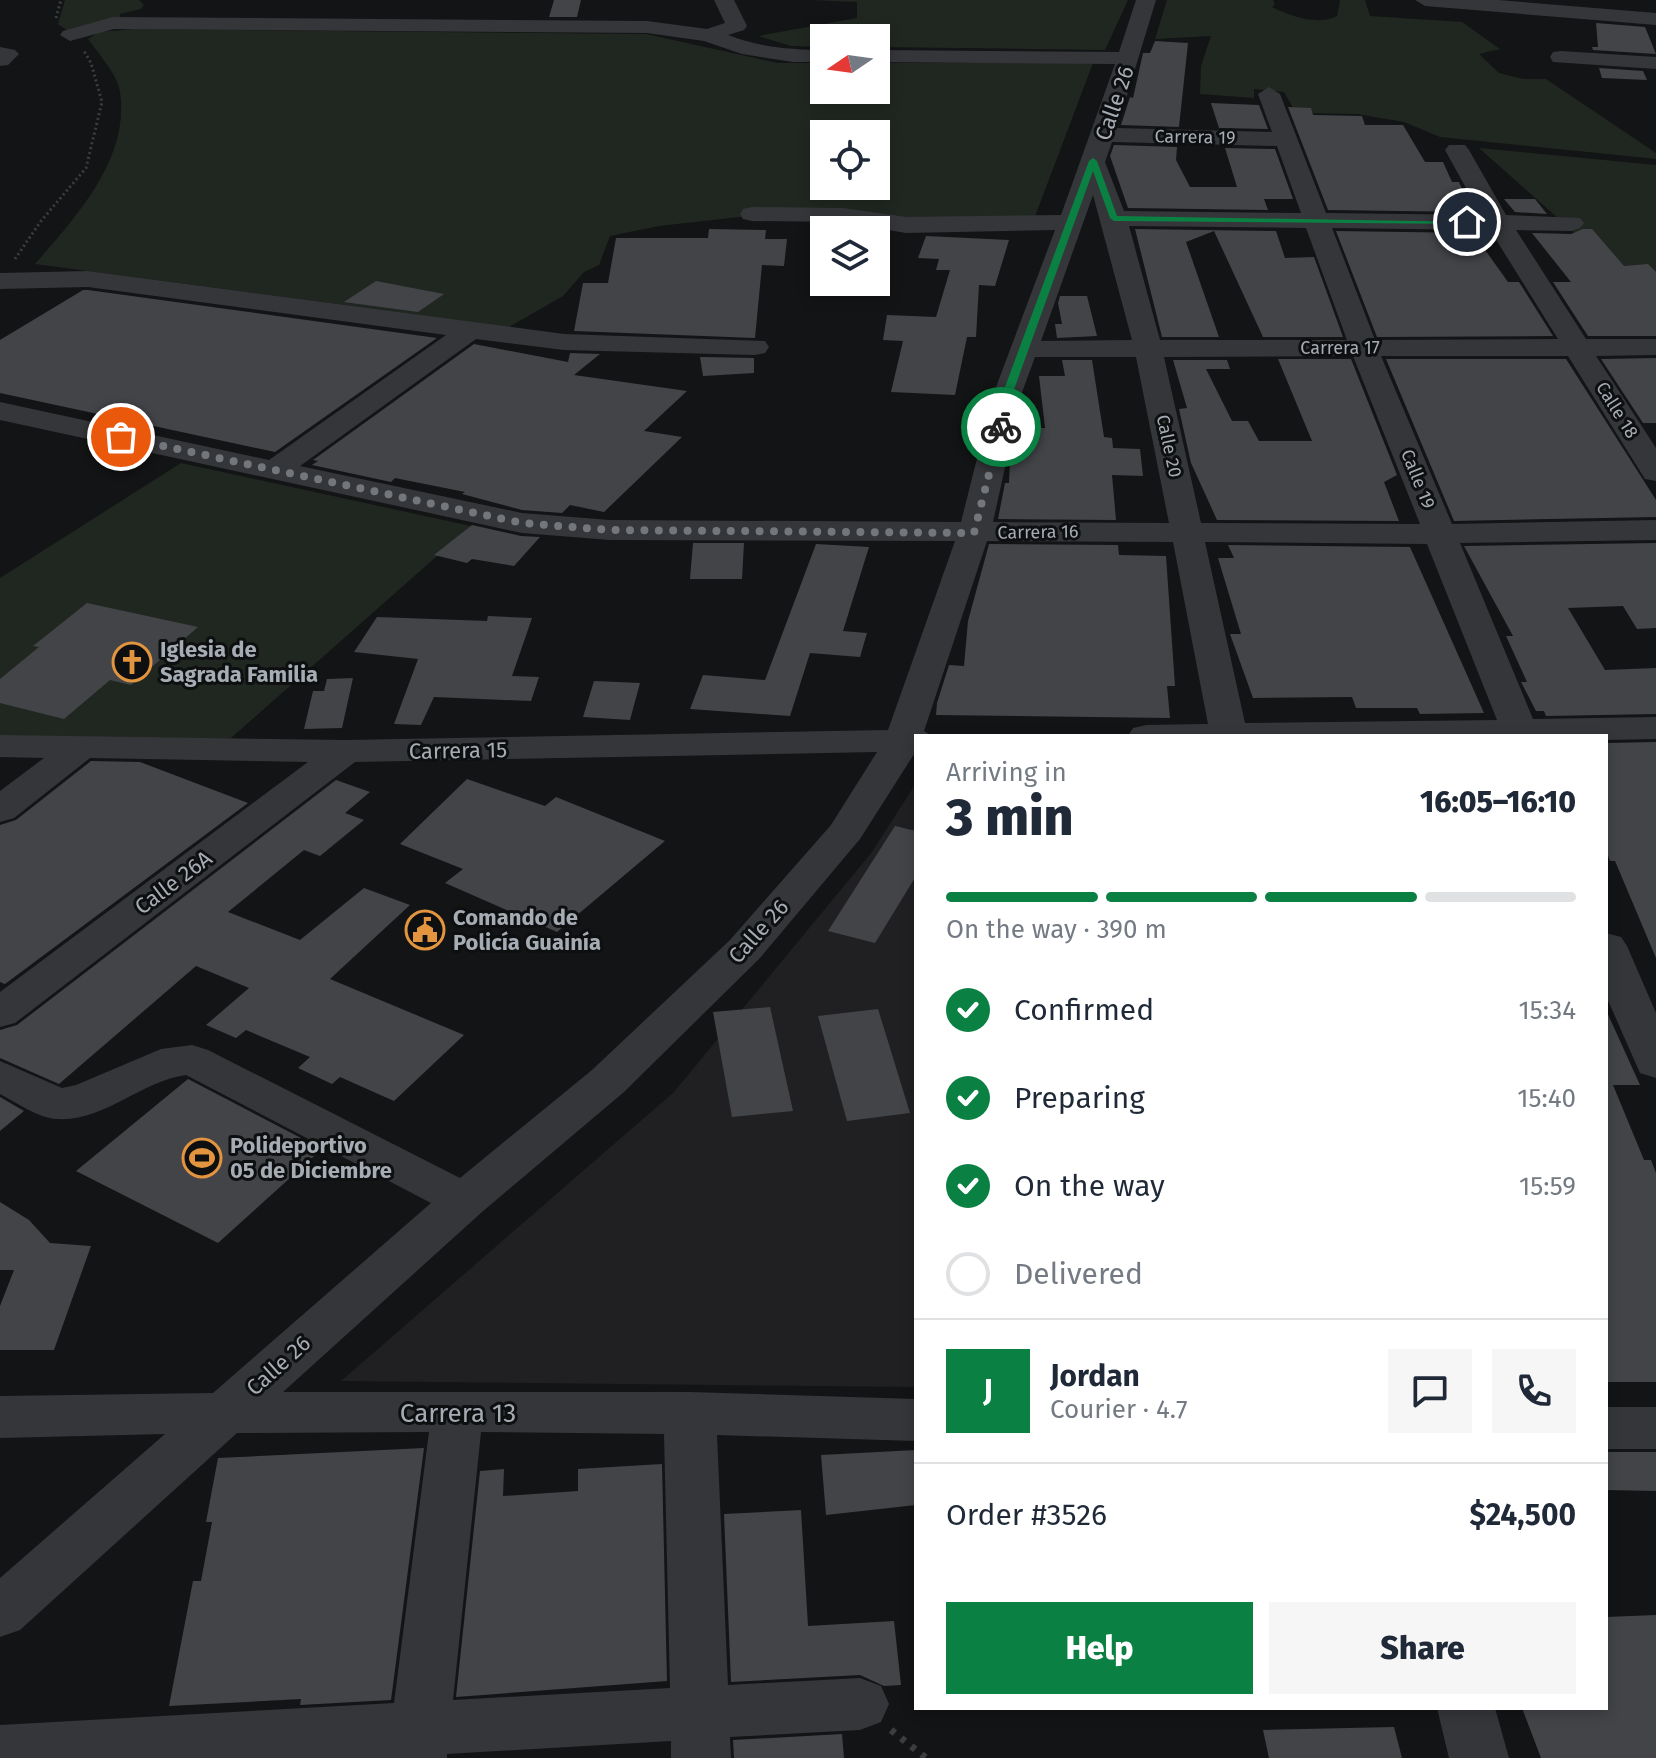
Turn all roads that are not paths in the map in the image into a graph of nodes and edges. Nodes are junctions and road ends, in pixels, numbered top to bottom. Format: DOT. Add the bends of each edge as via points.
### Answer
graph roads {
  1 [pos="241,0"];
  2 [pos="455,0"];
  3 [pos="637,0"];
  4 [pos="724,0"];
  5 [pos="1146,0"];
  6 [pos="1425,0"];
  7 [pos="1656,19"];
  8 [pos="217,24"];
  9 [pos="439,26"];
  10 [pos="647,27"];
  11 [pos="70,35"];
  12 [pos="708,35"];
  13 [pos="0,53"];
  14 [pos="810,56"];
  15 [pos="890,56"];
  16 [pos="1561,57"];
  17 [pos="1130,58"];
  18 [pos="0,60"];
  19 [pos="1656,63"];
  20 [pos="1269,94"];
  21 [pos="1286,139"];
  22 [pos="1098,148"];
  23 [pos="1457,150"];
  24 [pos="752,214"];
  25 [pos="1114,218"];
  26 [pos="1316,221"];
  27 [pos="1071,222"];
  28 [pos="1498,222"];
  29 [pos="1571,223"];
  30 [pos="4,274"];
  31 [pos="473,328"];
  32 [pos="755,347"];
  33 [pos="1148,347"];
  34 [pos="1656,347"];
  35 [pos="1364,348"];
  36 [pos="1024,349"];
  37 [pos="1577,350"];
  38 [pos="0,411"];
  39 [pos="273,471"];
  40 [pos="1656,472"];
  41 [pos="1656,530"];
  42 [pos="1186,531"];
  43 [pos="974,533"];
  44 [pos="1440,534"];
  45 [pos="1656,728"];
  46 [pos="1521,733"];
  47 [pos="1229,734"];
  48 [pos="1375,734"];
  49 [pos="910,740"];
  50 [pos="84,745"];
  51 [pos="0,746"];
  52 [pos="346,751"];
  53 [pos="0,810"];
  54 [pos="1622,974"];
  55 [pos="0,1013"];
  56 [pos="1656,1063"];
  57 [pos="0,1076"];
  58 [pos="465,1200"];
  59 [pos="225,1412"];
  60 [pos="690,1412"];
  61 [pos="457,1414"];
  62 [pos="0,1417"];
  63 [pos="914,1420"];
  64 [pos="1608,1428"];
  65 [pos="1656,1428"];
  66 [pos="0,1613"];
  67 [pos="860,1704"];
  68 [pos="1467,1710"];
  69 [pos="700,1736"];
  70 [pos="418,1743"];
  71 [pos="160,1751"];
  72 [pos="0,1752"];
  73 [pos="1479,1758"];
  1 -- 8 [label="street"];
  2 -- 9 [label="street"];
  3 -- 10 [label="street"];
  4 -- 12 [label="street" via="737,26"];
  5 -- 17 [label="street, Calle 26"];
  6 -- 7 [label="street"];
  8 -- 9 [label="street"];
  8 -- 11 [label="street" via="113,23"];
  9 -- 10 [label="street"];
  10 -- 12 [label="street"];
  12 -- 14 [label="street" via="742,48"];
  13 -- 18 [label="street" via="8,54"];
  15 -- 17 [label="street"];
  16 -- 19 [label="street"];
  17 -- 22 [label="street, Calle 26"];
  20 -- 21 [label="street, Calle 19"];
  21 -- 22 [label="street, Carrera 19"];
  21 -- 26 [label="street, Calle 19"];
  22 -- 25 [label="street, Calle 20"];
  22 -- 27 [label="street, Calle 26"];
  23 -- 28 [label="street, Calle 18"];
  24 -- 27 [label="street" via="843,215 906,225"];
  25 -- 26 [label="street"];
  25 -- 33 [label="street, Calle 20"];
  26 -- 28 [label="street"];
  26 -- 35 [label="street, Calle 19"];
  27 -- 36 [label="street, Calle 26"];
  28 -- 29 [label="street"];
  28 -- 37 [label="street, Calle 18"];
  30 -- 31 [label="street" via="88,279"];
  31 -- 32 [label="street" via="564,342"];
  31 -- 39 [label="street"];
  33 -- 35 [label="street, Carrera 17"];
  33 -- 36 [label="street, Carrera 17"];
  33 -- 42 [label="street, Calle 20"];
  34 -- 37 [label="street, Carrera 17"];
  35 -- 37 [label="street, Carrera 17"];
  35 -- 44 [label="street, Calle 19"];
  36 -- 43 [label="street, Calle 26" via="1007,395"];
  37 -- 40 [label="street, Calle 18"];
  38 -- 39 [label="street, Carrera 16"];
  39 -- 43 [label="street, Carrera 16" via="522,523 610,530"];
  41 -- 44 [label="street, Carrera 16"];
  42 -- 43 [label="street, Carrera 16"];
  42 -- 44 [label="street, Carrera 16"];
  42 -- 47 [label="street, Calle 20"];
  43 -- 49 [label="street, Calle 26"];
  44 -- 46 [label="street, Calle 19"];
  45 -- 46 [label="street"];
  46 -- 48 [label="street"];
  49 -- 52 [label="street, Carrera 15"];
  49 -- 58 [label="street, Calle 26" via="846,831 745,949 608,1081"];
  50 -- 51 [label="street, Carrera 15"];
  50 -- 52 [label="street, Carrera 15"];
  50 -- 53 [label="street"];
  52 -- 55 [label="street, Calle 26A"];
  54 -- 56 [label="street"];
  57 -- 58 [label="street" via="57,1104 86,1099 161,1064 192,1060"];
  58 -- 59 [label="street, Calle 26"];
  59 -- 61 [label="street, Carrera 13"];
  59 -- 62 [label="street, Carrera 13"];
  59 -- 66 [label="street, Calle 26"];
  60 -- 61 [label="street, Carrera 13"];
  60 -- 63 [label="street, Carrera 13"];
  60 -- 69 [label="street"];
  61 -- 70 [label="street"];
  64 -- 65 [label="street"];
  67 -- 69 [label="street"];
  68 -- 73 [label="street"];
  69 -- 70 [label="street"];
  70 -- 71 [label="street"];
  71 -- 72 [label="street"];
}
